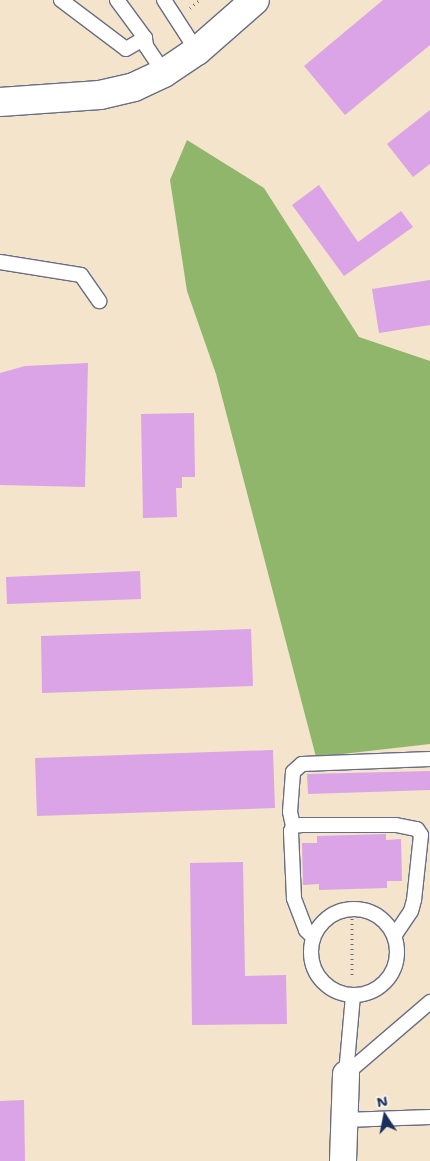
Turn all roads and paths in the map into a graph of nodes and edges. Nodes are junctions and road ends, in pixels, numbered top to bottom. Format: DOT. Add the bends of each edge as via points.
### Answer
graph roads {
  1 [pos="61,0"];
  2 [pos="117,0"];
  3 [pos="164,0"];
  4 [pos="255,0"];
  5 [pos="145,38"];
  6 [pos="197,51"];
  7 [pos="164,73"];
  8 [pos="0,102"];
  9 [pos="0,262"];
  10 [pos="99,301"];
  11 [pos="430,759"];
  12 [pos="293,826"];
  13 [pos="426,835"];
  14 [pos="352,908"];
  15 [pos="395,935"];
  16 [pos="313,937"];
  17 [pos="353,995"];
  18 [pos="430,1002"];
  19 [pos="346,1074"];
  20 [pos="430,1117"];
  21 [pos="344,1120"];
  22 [pos="343,1161"];
  1 -- 5 [label="lane" via="126,49"];
  2 -- 5 [label="lane"];
  3 -- 6 [label="lane"];
  4 -- 6 [label="street"];
  5 -- 7 [label="lane" via="146,46"];
  6 -- 7 [label="street"];
  7 -- 8 [label="street" via="134,87 100,96"];
  9 -- 10 [label="lane" via="80,275"];
  11 -- 12 [label="lane" via="302,764 293,772 290,812"];
  12 -- 13 [label="lane" via="396,825 417,829"];
  12 -- 16 [label="lane" via="294,898 306,930"];
  13 -- 15 [label="lane" via="411,911"];
  14 -- 15 [label="lane" via="376,914"];
  14 -- 16 [label="lane" via="329,916"];
  14 -- 17 [label="path"];
  15 -- 17 [label="lane" via="398,949 390,977 373,990"];
  16 -- 17 [label="lane" via="310,955 319,978 340,993"];
  17 -- 19 [label="lane"];
  18 -- 19 [label="lane"];
  19 -- 21 [label="street"];
  20 -- 21 [label="lane"];
  21 -- 22 [label="street"];
}
